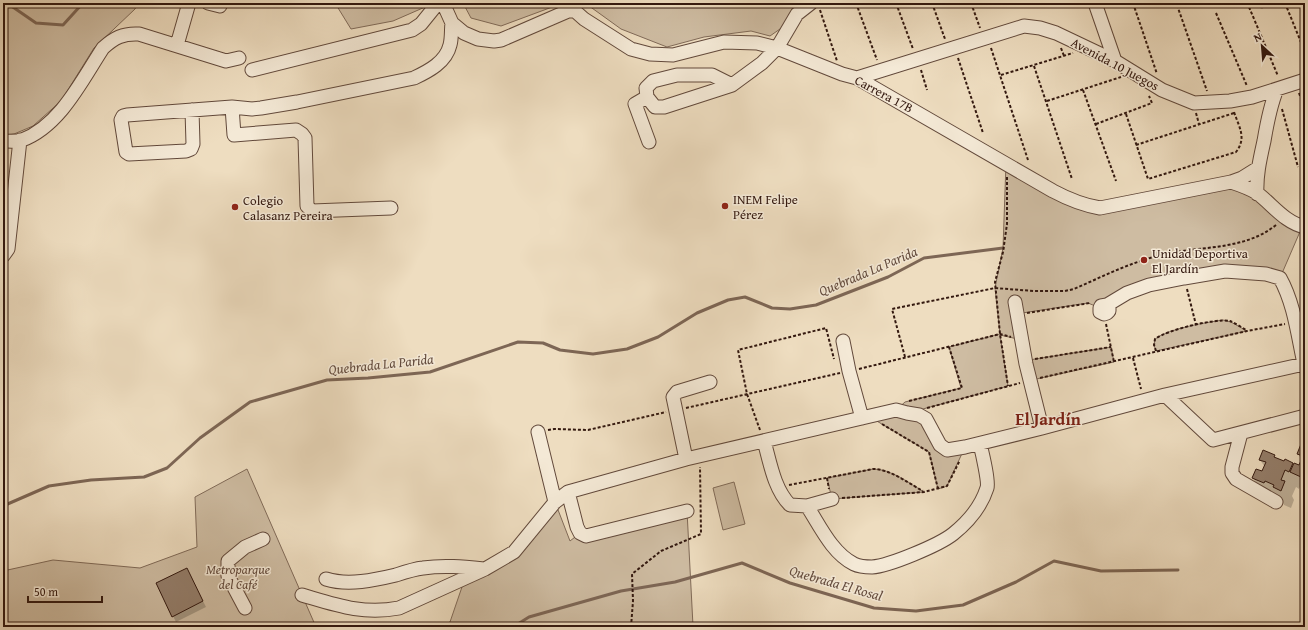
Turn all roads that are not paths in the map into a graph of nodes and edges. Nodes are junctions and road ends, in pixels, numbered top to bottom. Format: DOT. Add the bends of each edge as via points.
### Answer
graph roads {
  1 [pos="189,3"];
  2 [pos="438,3"];
  3 [pos="443,3"];
  4 [pos="1096,6"];
  5 [pos="815,7"];
  6 [pos="452,23"];
  7 [pos="177,45"];
  8 [pos="777,48"];
  9 [pos="239,58"];
  10 [pos="1115,61"];
  11 [pos="252,70"];
  12 [pos="857,78"];
  13 [pos="1300,82"];
  14 [pos="732,85"];
  15 [pos="1280,88"];
  16 [pos="647,97"];
  17 [pos="1252,97"];
  18 [pos="232,107"];
  19 [pos="192,110"];
  20 [pos="1268,118"];
  21 [pos="20,140"];
  22 [pos="3,141"];
  23 [pos="649,142"];
  24 [pos="1258,168"];
  25 [pos="1231,182"];
  26 [pos="1257,194"];
  27 [pos="391,208"];
  28 [pos="1305,228"];
  29 [pos="3,256"];
  30 [pos="1015,302"];
  31 [pos="1104,309"];
  32 [pos="843,341"];
  33 [pos="1305,366"];
  34 [pos="710,382"];
  35 [pos="1165,395"];
  36 [pos="1305,416"];
  37 [pos="866,418"];
  38 [pos="1042,428"];
  39 [pos="538,432"];
  40 [pos="1241,433"];
  41 [pos="764,441"];
  42 [pos="980,444"];
  43 [pos="686,459"];
  44 [pos="568,492"];
  45 [pos="832,499"];
  46 [pos="555,502"];
  47 [pos="1276,502"];
  48 [pos="807,506"];
  49 [pos="687,511"];
  50 [pos="263,539"];
  51 [pos="485,570"];
  52 [pos="326,579"];
  53 [pos="302,596"];
  54 [pos="245,608"];
  1 -- 7 [label="street"];
  2 -- 11 [label="street" via="421,24 412,30"];
  3 -- 6 [label="street"];
  4 -- 10 [label="street"];
  5 -- 8 [label="street" via="797,14"];
  6 -- 8 [label="street, Carrera 17B" via="471,37 501,40 568,12 575,12 631,49 650,54 673,55 724,42 757,43"];
  6 -- 18 [label="street" via="450,46 443,58 431,70 414,78 261,108"];
  7 -- 9 [label="street" via="226,61"];
  7 -- 21 [label="street" via="139,34 119,36 102,48 52,121"];
  8 -- 12 [label="street, Carrera 17B"];
  8 -- 14 [label="street" via="762,63"];
  10 -- 12 [label="street, Avenida 10 Juegos" via="1056,33 1024,26"];
  10 -- 17 [label="street, Avenida 10 Juegos" via="1162,90 1194,102 1211,102 1232,107"];
  12 -- 25 [label="street, Carrera 17B" via="1072,201 1085,206 1100,208"];
  13 -- 15 [label="street, Avenida 10 Juegos"];
  14 -- 16 [label="street" via="664,108 655,107"];
  14 -- 16 [label="street" via="712,75 678,75 653,81 646,88"];
  15 -- 17 [label="street, Avenida 10 Juegos"];
  15 -- 20 [label="street" via="1271,102"];
  16 -- 23 [label="street" via="635,104"];
  17 -- 20 [label="street" via="1261,104"];
  18 -- 19 [label="street"];
  18 -- 27 [label="street" via="234,135 296,130 302,134 307,206 312,211"];
  19 -- 19 [label="street" via="127,114 121,120 126,152 186,152 191,149 194,144"];
  20 -- 24 [label="street"];
  21 -- 22 [label="street"];
  21 -- 29 [label="street" via="8,249"];
  24 -- 25 [label="street, Carrera 17B"];
  24 -- 26 [label="street"];
  25 -- 26 [label="street"];
  26 -- 28 [label="street" via="1284,218"];
  30 -- 38 [label="street" via="1028,375"];
  31 -- 33 [label="street" via="1127,294 1149,285 1225,271 1266,274 1280,278 1286,289"];
  32 -- 37 [label="street" via="849,371"];
  33 -- 35 [label="street"];
  34 -- 43 [label="street" via="677,392 673,397 669,412"];
  35 -- 38 [label="street"];
  35 -- 40 [label="street" via="1213,440"];
  36 -- 40 [label="street"];
  37 -- 41 [label="street"];
  37 -- 42 [label="street" via="902,412 919,415 926,420 940,445 947,450"];
  38 -- 42 [label="street"];
  39 -- 46 [label="street"];
  40 -- 47 [label="street" via="1232,473 1236,480"];
  41 -- 43 [label="street"];
  41 -- 48 [label="street" via="777,487 783,498 790,505"];
  42 -- 48 [label="street" via="988,486 980,506 952,535 895,562 872,567 855,564 840,554"];
  43 -- 44 [label="street"];
  44 -- 46 [label="street"];
  44 -- 49 [label="street" via="577,527 580,533 586,536"];
  45 -- 48 [label="street"];
  46 -- 51 [label="street" via="514,552"];
  50 -- 54 [label="street" via="246,547 228,561 228,576"];
  51 -- 52 [label="street" via="456,566 422,568 362,581 335,582"];
  51 -- 53 [label="street" via="399,608 386,611 354,610"];
}
